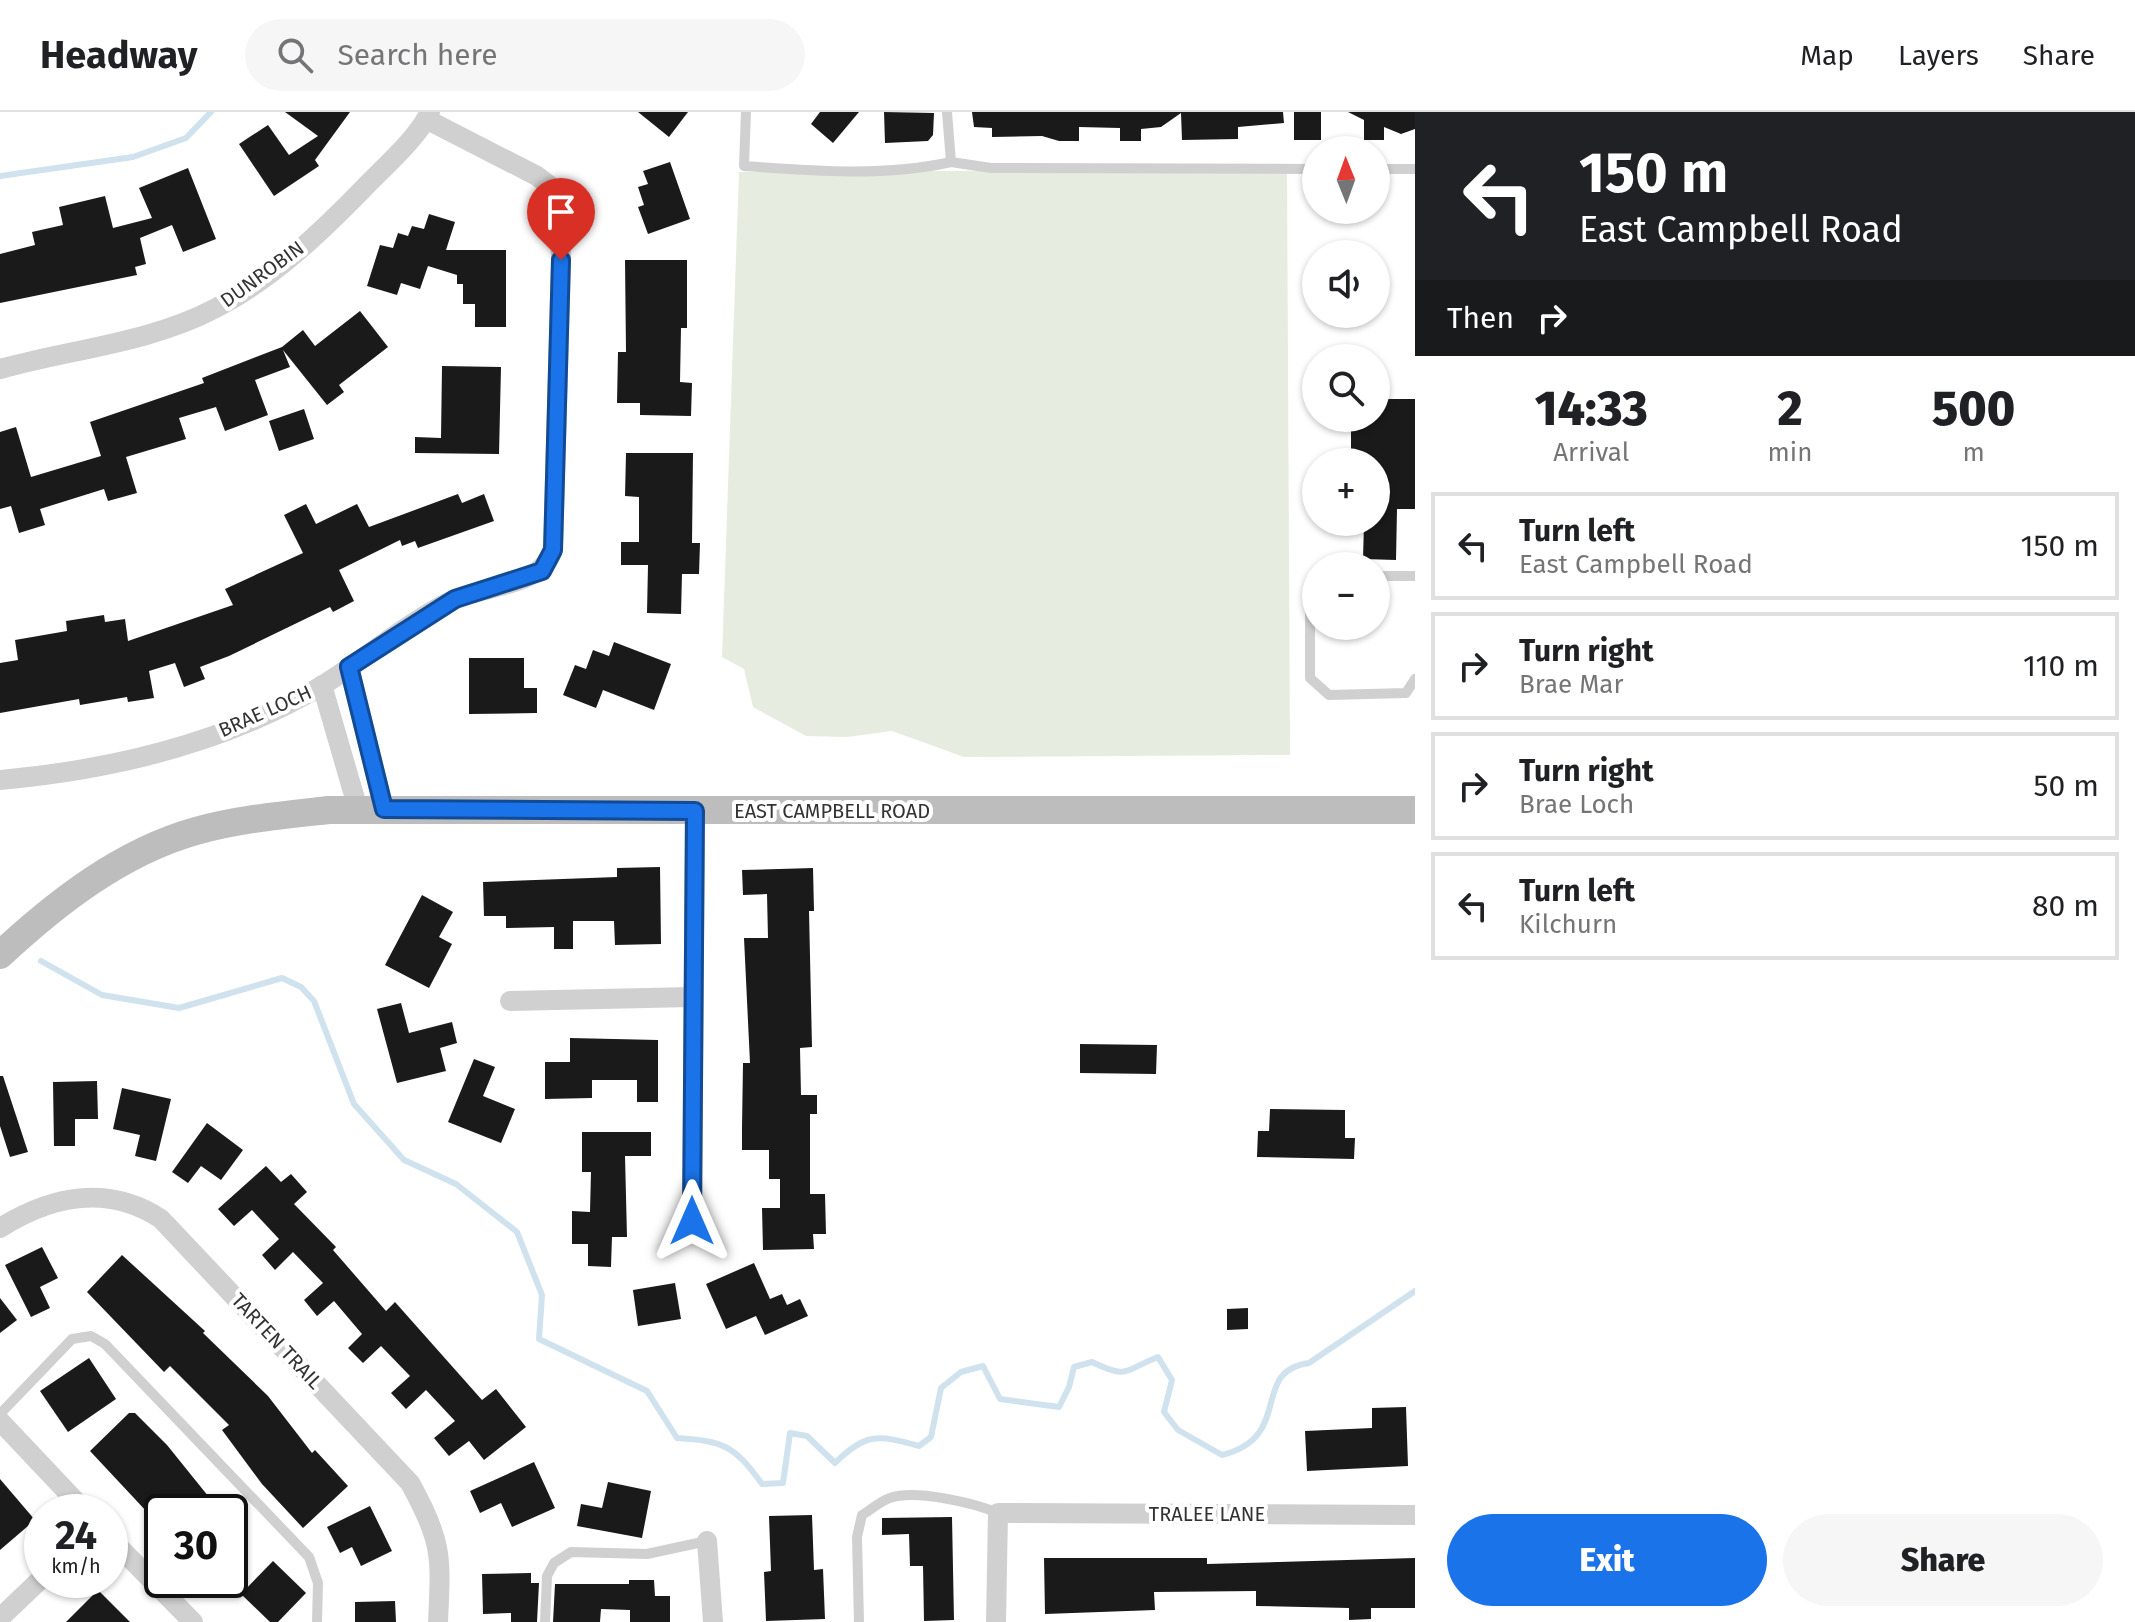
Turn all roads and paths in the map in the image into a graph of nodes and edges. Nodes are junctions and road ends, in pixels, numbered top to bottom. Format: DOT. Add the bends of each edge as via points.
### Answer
graph roads {
  1 [pos="746,112"];
  2 [pos="947,112"];
  3 [pos="428,116"];
  4 [pos="951,162"];
  5 [pos="1302,169"];
  6 [pos="1390,169"];
  7 [pos="1415,169"];
  8 [pos="0,369"];
  9 [pos="1390,576"];
  10 [pos="1415,576"];
  11 [pos="1310,640"];
  12 [pos="349,667"];
  13 [pos="1415,679"];
  14 [pos="322,685"];
  15 [pos="0,780"];
  16 [pos="371,809"];
  17 [pos="1415,810"];
  18 [pos="695,811"];
  19 [pos="0,955"];
  20 [pos="692,997"];
  21 [pos="510,1001"];
  22 [pos="692,1221"];
  23 [pos="0,1228"];
  24 [pos="1,1421"];
  25 [pos="69,1494"];
  26 [pos="998,1513"];
  27 [pos="1415,1515"];
  28 [pos="707,1541"];
  29 [pos="128,1556"];
  30 [pos="24,1595"];
  31 [pos="0,1618"];
  32 [pos="193,1622"];
  33 [pos="317,1622"];
  34 [pos="438,1622"];
  35 [pos="545,1622"];
  36 [pos="713,1622"];
  37 [pos="859,1622"];
  38 [pos="996,1622"];
  1 -- 4 [label="lane" via="744,166 922,169"];
  2 -- 4 [label="lane"];
  3 -- 8 [label="street, DUNROBIN" via="328,225 216,309 73,354"];
  3 -- 12 [label="street, BRAE LOCH" via="553,185 562,204 553,550 550,562 534,575 455,599"];
  4 -- 5 [label="lane" via="991,168"];
  6 -- 7 [label="lane"];
  9 -- 10 [label="lane"];
  11 -- 13 [label="lane" via="1310,678 1329,695 1406,693"];
  12 -- 14 [label="street, BRAE LOCH"];
  12 -- 16 [label="street"];
  14 -- 15 [label="street, BRAE LOCH" via="240,725 152,755"];
  14 -- 16 [label="street"];
  16 -- 18 [label="main road, EAST CAMPBELL ROAD"];
  16 -- 19 [label="main road, EAST CAMPBELL ROAD" via="258,818 163,843 97,877"];
  17 -- 18 [label="main road, EAST CAMPBELL ROAD"];
  18 -- 20 [label="street"];
  20 -- 21 [label="street"];
  20 -- 22 [label="street"];
  23 -- 34 [label="street, TARTEN TRAIL" via="57,1200 101,1198 141,1206 161,1219 410,1483 431,1521 441,1558"];
  24 -- 25 [label="street"];
  24 -- 33 [label="lane" via="72,1339 91,1336 105,1344 309,1557 318,1583"];
  26 -- 27 [label="street, TRALEE LANE"];
  26 -- 37 [label="lane" via="940,1497 891,1497 862,1515 857,1537"];
  26 -- 38 [label="street"];
  28 -- 35 [label="lane" via="647,1554 571,1552 554,1563 547,1576"];
  28 -- 36 [label="street"];
  29 -- 32 [label="street"];
  30 -- 31 [label="street"];
}
